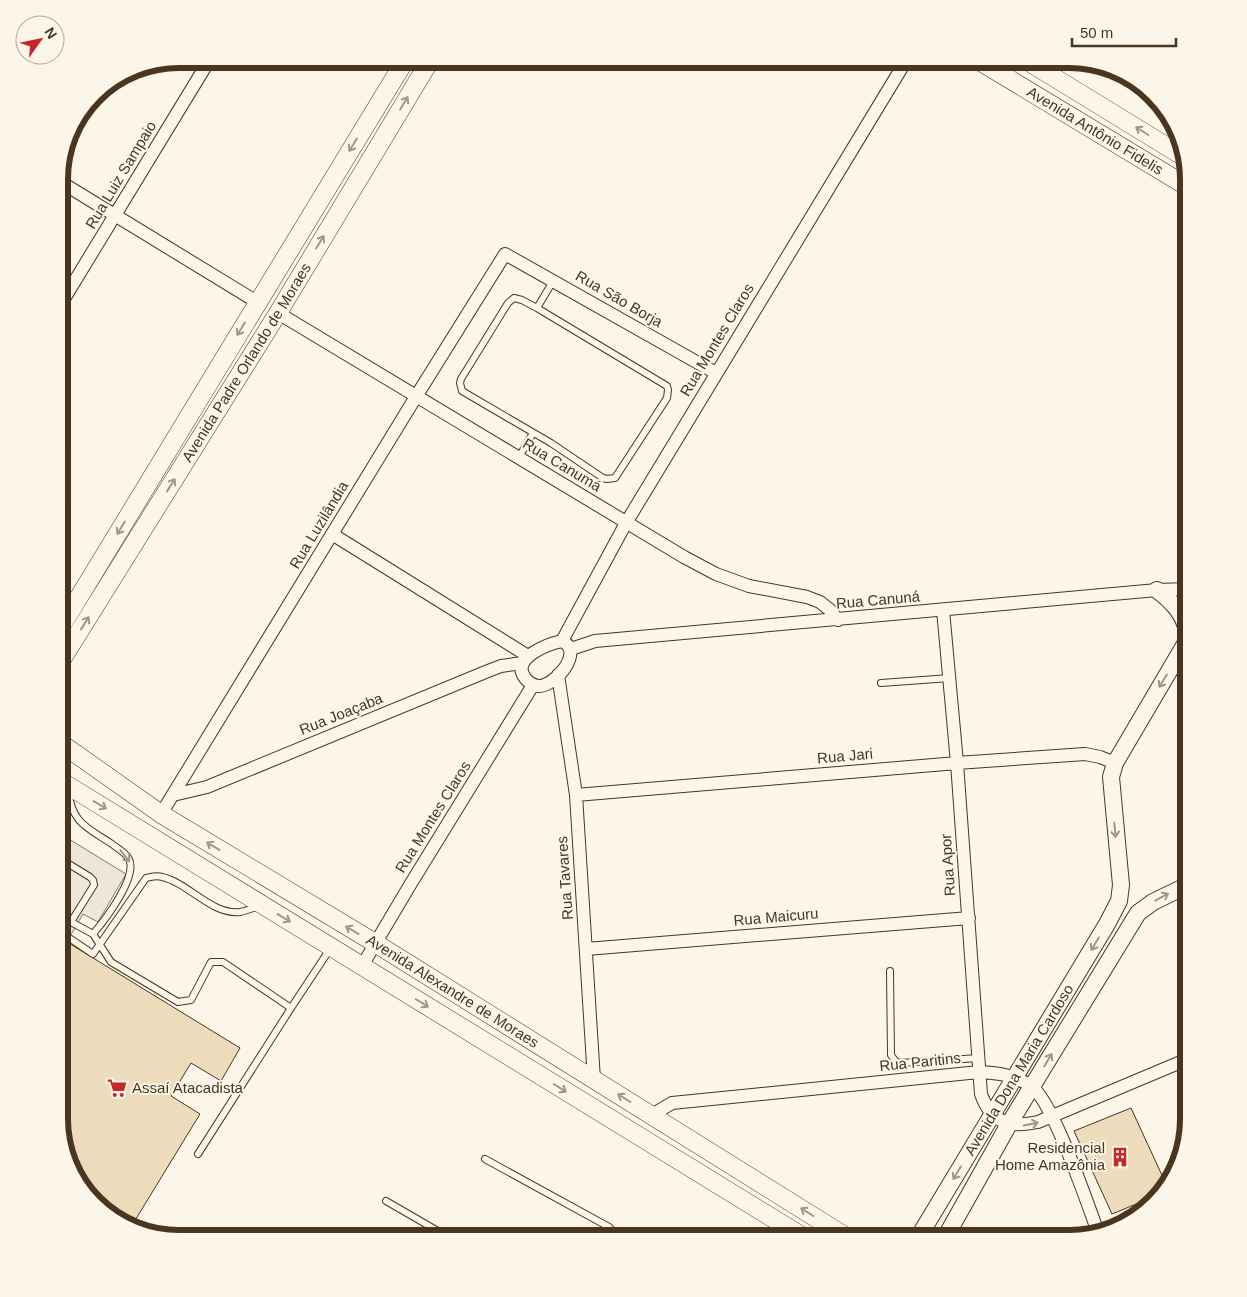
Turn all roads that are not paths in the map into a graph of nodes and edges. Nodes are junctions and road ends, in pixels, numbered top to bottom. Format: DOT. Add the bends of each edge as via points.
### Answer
graph roads {
  1 [pos="205,68"];
  2 [pos="401,68"];
  3 [pos="426,68"];
  4 [pos="902,68"];
  5 [pos="991,68"];
  6 [pos="1039,68"];
  7 [pos="1176,152"];
  8 [pos="1180,182"];
  9 [pos="68,186"];
  10 [pos="115,215"];
  11 [pos="505,254"];
  12 [pos="553,281"];
  13 [pos="68,292"];
  14 [pos="258,302"];
  15 [pos="537,308"];
  16 [pos="278,313"];
  17 [pos="716,373"];
  18 [pos="417,395"];
  19 [pos="532,433"];
  20 [pos="519,457"];
  21 [pos="626,523"];
  22 [pos="332,534"];
  23 [pos="1180,589"];
  24 [pos="1157,590"];
  25 [pos="943,610"];
  26 [pos="1180,613"];
  27 [pos="68,615"];
  28 [pos="838,620"];
  29 [pos="567,645"];
  30 [pos="68,650"];
  31 [pos="1180,653"];
  32 [pos="525,660"];
  33 [pos="558,675"];
  34 [pos="950,678"];
  35 [pos="881,683"];
  36 [pos="533,685"];
  37 [pos="68,748"];
  38 [pos="957,763"];
  39 [pos="1115,764"];
  40 [pos="68,785"];
  41 [pos="173,795"];
  42 [pos="576,795"];
  43 [pos="68,796"];
  44 [pos="161,814"];
  45 [pos="68,864"];
  46 [pos="1180,889"];
  47 [pos="262,905"];
  48 [pos="968,918"];
  49 [pos="71,922"];
  50 [pos="68,924"];
  51 [pos="94,934"];
  52 [pos="68,937"];
  53 [pos="101,943"];
  54 [pos="375,943"];
  55 [pos="331,947"];
  56 [pos="586,948"];
  57 [pos="362,966"];
  58 [pos="890,971"];
  59 [pos="291,1008"];
  60 [pos="979,1058"];
  61 [pos="1180,1062"];
  62 [pos="979,1072"];
  63 [pos="1014,1077"];
  64 [pos="594,1080"];
  65 [pos="1032,1087"];
  66 [pos="992,1115"];
  67 [pos="652,1116"];
  68 [pos="1052,1117"];
  69 [pos="1009,1124"];
  70 [pos="198,1154"];
  71 [pos="486,1160"];
  72 [pos="386,1201"];
  73 [pos="1096,1226"];
  74 [pos="436,1230"];
  75 [pos="612,1230"];
  76 [pos="792,1230"];
  77 [pos="835,1230"];
  78 [pos="923,1230"];
  79 [pos="949,1230"];
  1 -- 10 [label="street, Rua Luiz Sampaio"];
  2 -- 14 [label="main road, Avenida Padre Orlando de Moraes, one-way"];
  16 -- 3 [label="main road, Avenida Padre Orlando de Moraes, one-way"];
  4 -- 17 [label="street, Rua Montes Claros"];
  5 -- 8 [label="main road, Avenida Antônio Fidelis"];
  7 -- 6 [label="main road, Avenida Antônio Fidelis, one-way"];
  9 -- 10 [label="street"];
  10 -- 13 [label="street, Rua Luiz Sampaio"];
  10 -- 14 [label="street"];
  11 -- 12 [label="street, Rua São Borja"];
  11 -- 18 [label="street, Rua Luzilândia"];
  12 -- 15 [label="lane"];
  12 -- 17 [label="street, Rua São Borja"];
  14 -- 27 [label="main road, Avenida Padre Orlando de Moraes, one-way"];
  15 -- 19 [label="lane" via="518,298 511,300 460,383 465,394"];
  15 -- 19 [label="lane" via="664,383 668,394 617,475 611,479 603,478"];
  16 -- 18 [label="street, Rua Canumá"];
  30 -- 16 [label="main road, Avenida Padre Orlando de Moraes, one-way"];
  17 -- 21 [label="street, Rua Montes Claros"];
  18 -- 20 [label="street, Rua Canumá"];
  18 -- 22 [label="street, Rua Luzilândia"];
  19 -- 20 [label="lane"];
  20 -- 21 [label="street, Rua Canumá"];
  21 -- 28 [label="street, Rua Canumá" via="716,574 749,586 807,597 820,602"];
  21 -- 29 [label="street, Rua Montes Claros"];
  22 -- 32 [label="street"];
  22 -- 41 [label="street, Rua Luzilândia"];
  23 -- 24 [label="street, Rua Canuná"];
  24 -- 25 [label="street, Rua Canuná"];
  24 -- 26 [label="street"];
  25 -- 28 [label="street, Rua Canuná"];
  25 -- 34 [label="street, Rua Apor"];
  28 -- 29 [label="street, Rua Canuná"];
  29 -- 32 [label="street" via="546,646"];
  29 -- 33 [label="street" via="569,660"];
  31 -- 39 [label="street, one-way"];
  32 -- 36 [label="street" via="521,669"];
  32 -- 41 [label="street, Rua Joaçaba" via="495,668 207,787"];
  33 -- 36 [label="street" via="542,686"];
  33 -- 42 [label="street, Rua Tavares"];
  34 -- 35 [label="lane"];
  34 -- 38 [label="street, Rua Apor"];
  36 -- 54 [label="street, Rua Montes Claros"];
  37 -- 44 [label="main road, Avenida Alexandre de Moraes"];
  38 -- 39 [label="street, Rua Jari" via="1085,754 1100,756"];
  38 -- 42 [label="street, Rua Jari"];
  38 -- 48 [label="street, Rua Apor"];
  39 -- 63 [label="street, Avenida Dona Maria Cardoso, one-way" via="1111,778 1121,885 1119,901"];
  40 -- 47 [label="main road, Avenida Alexandre de Moraes, one-way"];
  41 -- 44 [label="street, Rua Luzilândia"];
  42 -- 56 [label="street, Rua Tavares"];
  43 -- 51 [label="lane, one-way" via="74,815 83,826 118,848 129,859 132,869 106,919"];
  54 -- 44 [label="main road, Avenida Alexandre de Moraes, one-way"];
  45 -- 49 [label="lane" via="90,877 94,885"];
  65 -- 46 [label="street, Avenida Dona Maria Cardoso, one-way" via="1138,914 1153,902"];
  47 -- 53 [label="lane" via="240,912 226,911 161,876 146,878"];
  47 -- 55 [label="main road, Avenida Alexandre de Moraes, one-way"];
  48 -- 56 [label="street, Rua Maicuru"];
  48 -- 60 [label="street, Rua Apor"];
  49 -- 50 [label="lane"];
  49 -- 51 [label="lane"];
  51 -- 53 [label="lane"];
  52 -- 53 [label="lane" via="93,954"];
  53 -- 59 [label="lane" via="111,962 178,1002 191,1000 211,962 223,962"];
  54 -- 57 [label="street, Rua Montes Claros"];
  54 -- 64 [label="main road, Avenida Alexandre de Moraes"];
  55 -- 57 [label="main road, Avenida Alexandre de Moraes"];
  55 -- 59 [label="lane"];
  56 -- 64 [label="street, Rua Tavares"];
  57 -- 76 [label="main road, Avenida Alexandre de Moraes, one-way"];
  58 -- 60 [label="lane" via="890,1054 893,1059 900,1063"];
  59 -- 70 [label="lane"];
  60 -- 62 [label="street, Rua Apor"];
  61 -- 68 [label="street"];
  62 -- 63 [label="street, Rua Paritins"];
  62 -- 66 [label="street, Rua Apor" via="980,1094"];
  62 -- 67 [label="street, Rua Paritins" via="672,1103"];
  63 -- 65 [label="street, Rua Paritins"];
  63 -- 66 [label="street, Avenida Dona Maria Cardoso"];
  67 -- 64 [label="main road, Avenida Alexandre de Moraes, one-way"];
  65 -- 68 [label="street, Rua Paritins"];
  65 -- 69 [label="street, Avenida Dona Maria Cardoso"];
  66 -- 69 [label="street"];
  66 -- 78 [label="street, Avenida Dona Maria Cardoso, one-way"];
  77 -- 67 [label="main road, Avenida Alexandre de Moraes, one-way"];
  69 -- 68 [label="street, one-way" via="1022,1126"];
  68 -- 73 [label="street, Rua Paritins"];
  69 -- 79 [label="street, Avenida Dona Maria Cardoso"];
  71 -- 75 [label="lane"];
  72 -- 74 [label="lane"];
}
